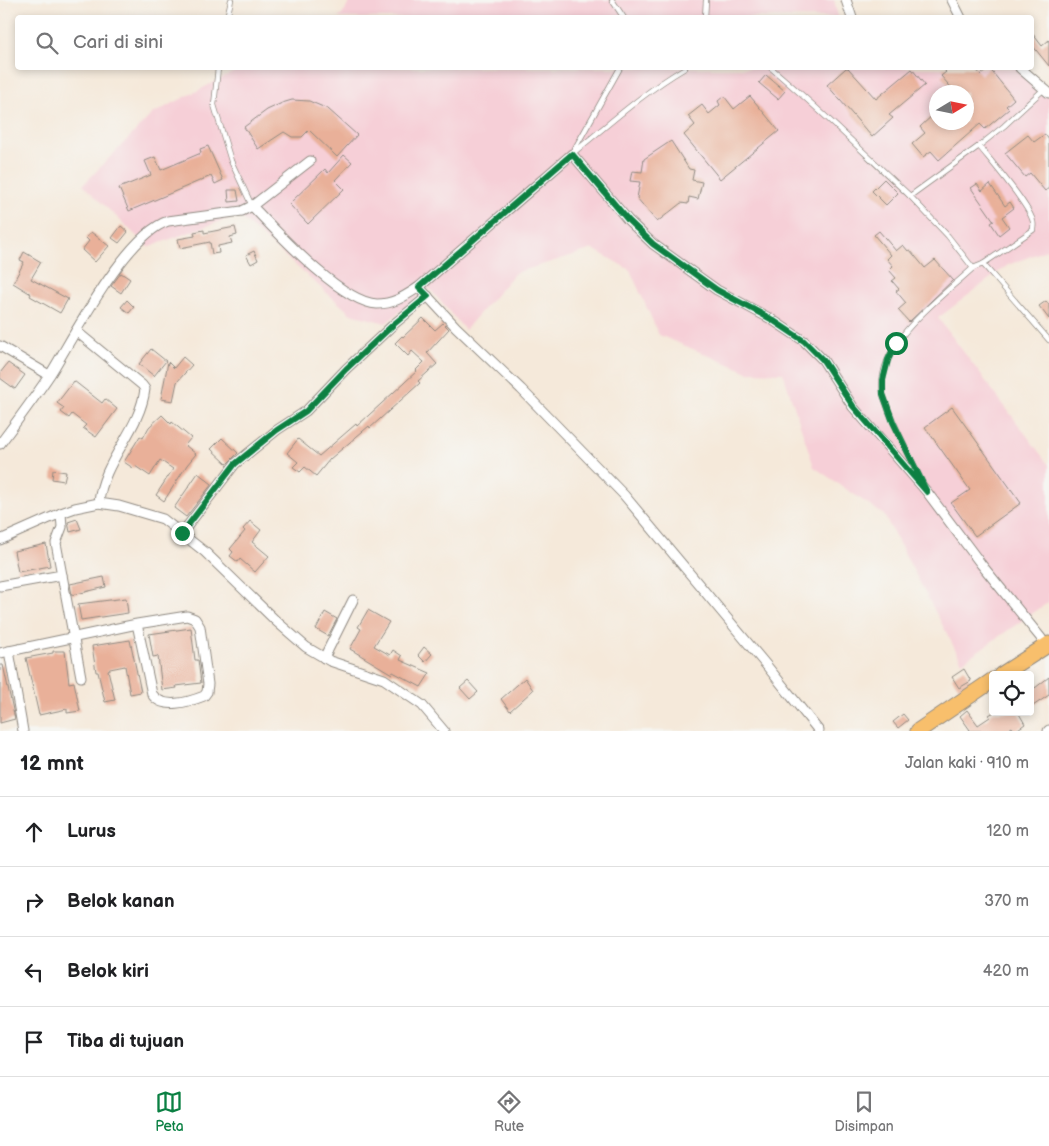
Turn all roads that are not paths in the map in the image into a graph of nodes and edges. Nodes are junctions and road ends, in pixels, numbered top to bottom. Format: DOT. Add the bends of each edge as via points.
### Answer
graph roads {
  1 [pos="231,0"];
  2 [pos="612,0"];
  3 [pos="706,0"];
  4 [pos="846,0"];
  5 [pos="952,0"];
  6 [pos="228,15"];
  7 [pos="622,15"];
  8 [pos="705,15"];
  9 [pos="851,15"];
  10 [pos="960,15"];
  11 [pos="218,70"];
  12 [pos="619,70"];
  13 [pos="682,70"];
  14 [pos="773,70"];
  15 [pos="1022,70"];
  16 [pos="1047,91"];
  17 [pos="979,146"];
  18 [pos="572,154"];
  19 [pos="310,161"];
  20 [pos="910,196"];
  21 [pos="252,206"];
  22 [pos="984,264"];
  23 [pos="973,268"];
  24 [pos="419,287"];
  25 [pos="428,296"];
  26 [pos="76,331"];
  27 [pos="1049,340"];
  28 [pos="0,346"];
  29 [pos="50,375"];
  30 [pos="0,444"];
  31 [pos="927,492"];
  32 [pos="99,503"];
  33 [pos="61,513"];
  34 [pos="182,533"];
  35 [pos="0,540"];
  36 [pos="62,575"];
  37 [pos="0,586"];
  38 [pos="353,600"];
  39 [pos="137,624"];
  40 [pos="74,638"];
  41 [pos="1047,645"];
  42 [pos="4,652"];
  43 [pos="324,658"];
  44 [pos="1007,671"];
  45 [pos="81,677"];
  46 [pos="989,683"];
  47 [pos="23,731"];
  48 [pos="444,731"];
  49 [pos="818,731"];
  50 [pos="918,731"];
  1 -- 6 [label="lane"];
  2 -- 7 [label="lane"];
  3 -- 8 [label="lane"];
  4 -- 9 [label="street"];
  5 -- 10 [label="street"];
  11 -- 21 [label="lane" via="214,105 231,161"];
  12 -- 18 [label="lane"];
  13 -- 18 [label="lane" via="629,105"];
  14 -- 20 [label="lane"];
  15 -- 16 [label="street"];
  16 -- 17 [label="lane"];
  17 -- 20 [label="lane"];
  17 -- 22 [label="lane" via="1013,188 1034,223 1033,230"];
  18 -- 24 [label="street"];
  18 -- 31 [label="street" via="628,220 653,244 717,290 771,319 810,347 823,360 853,406"];
  19 -- 21 [label="street"];
  20 -- 23 [label="lane"];
  21 -- 24 [label="street" via="300,255 363,302 389,303"];
  21 -- 26 [label="street" via="242,212 159,224 118,264"];
  22 -- 23 [label="lane"];
  22 -- 27 [label="lane"];
  23 -- 31 [label="lane" via="896,343 883,380 883,394 893,422"];
  24 -- 25 [label="street"];
  25 -- 34 [label="street" via="346,369 306,411 235,464"];
  25 -- 49 [label="street" via="624,495"];
  26 -- 29 [label="street"];
  26 -- 32 [label="street" via="145,389 139,412 100,492"];
  28 -- 29 [label="street"];
  29 -- 30 [label="street"];
  31 -- 41 [label="street"];
  32 -- 33 [label="street"];
  32 -- 34 [label="street" via="163,519"];
  33 -- 35 [label="street"];
  33 -- 36 [label="street" via="62,527 56,543"];
  34 -- 43 [label="street" via="276,621"];
  36 -- 37 [label="street"];
  36 -- 40 [label="street"];
  38 -- 43 [label="street"];
  39 -- 39 [label="street" via="187,616 195,619 200,626 208,684 204,696 168,704 155,699"];
  39 -- 40 [label="street"];
  40 -- 42 [label="street"];
  40 -- 45 [label="street"];
  41 -- 44 [label="highway"];
  42 -- 47 [label="street"];
  43 -- 48 [label="street" via="391,683 422,705"];
  46 -- 50 [label="highway"];
}
